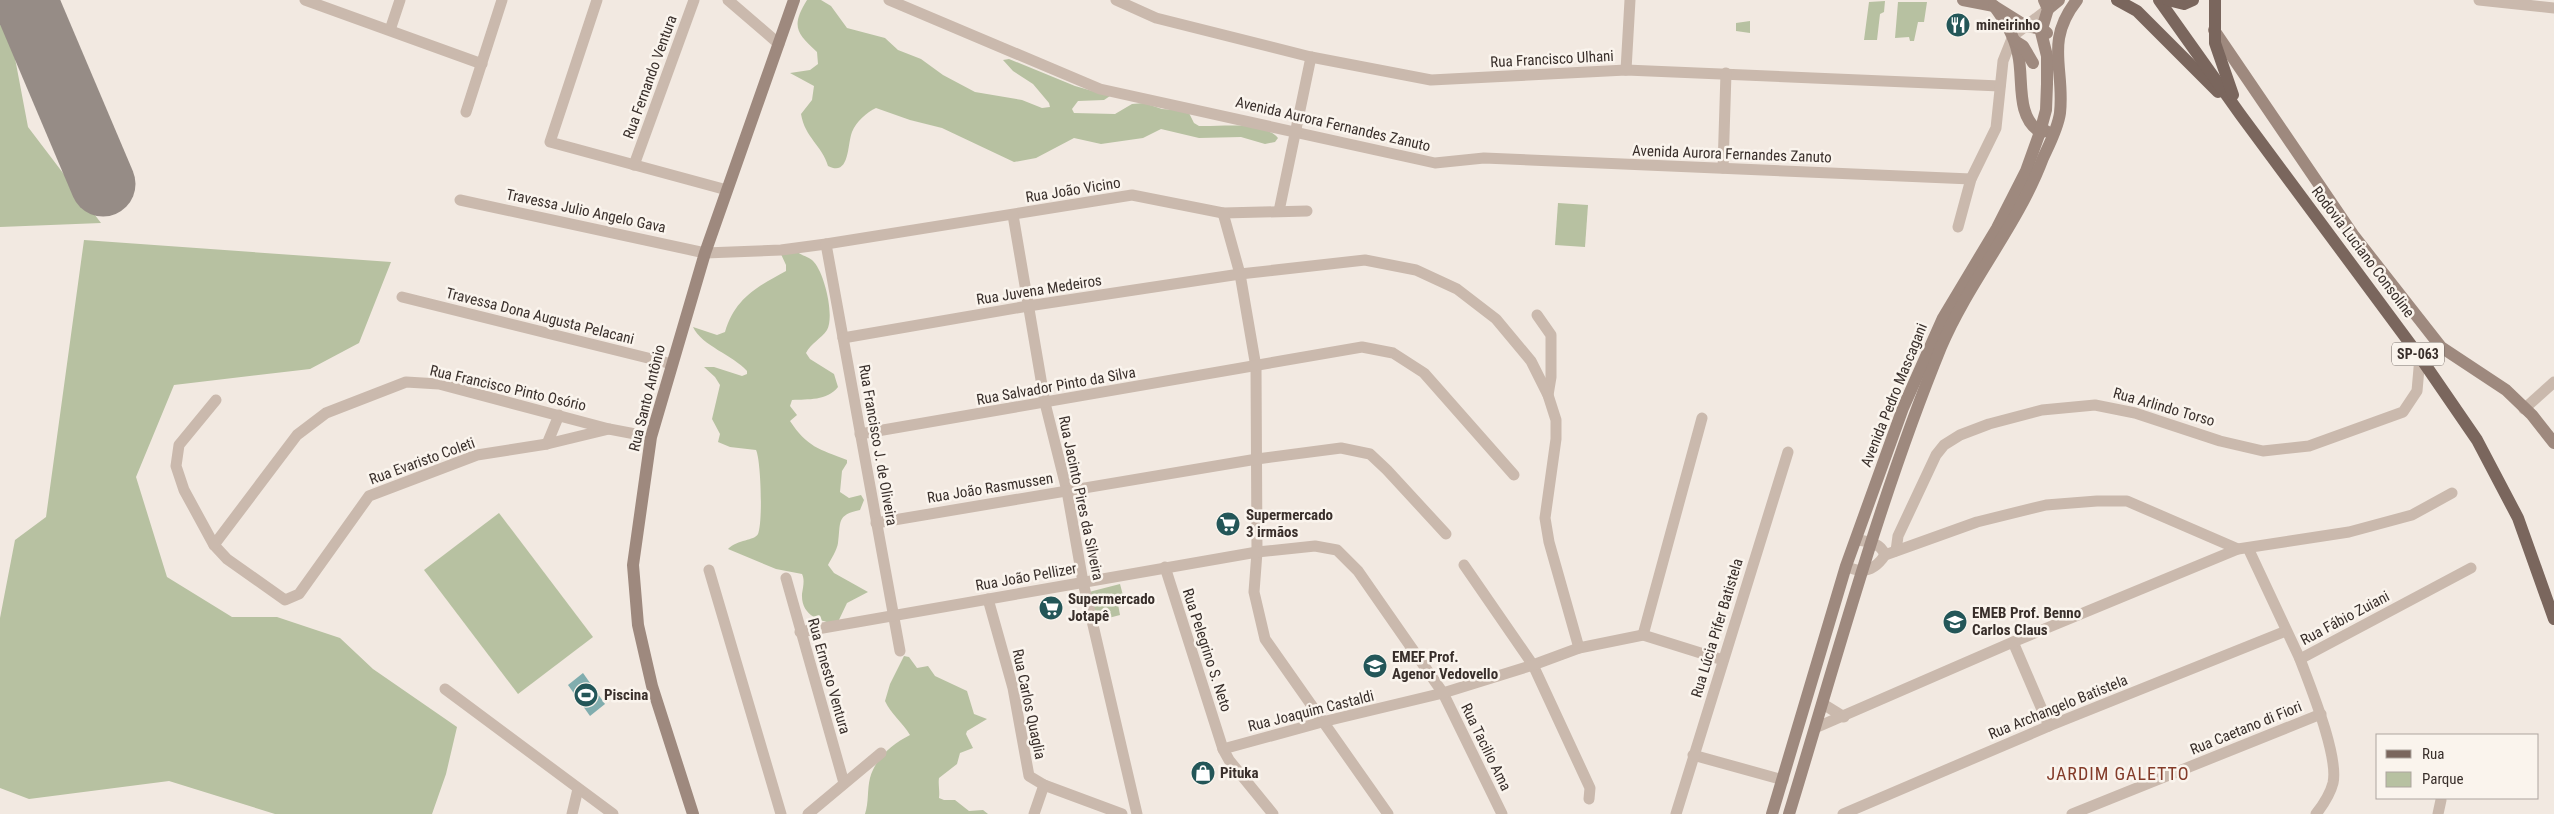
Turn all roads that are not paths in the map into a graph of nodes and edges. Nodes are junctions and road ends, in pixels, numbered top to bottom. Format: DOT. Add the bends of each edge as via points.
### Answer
graph roads {
  1 [pos="305,0"];
  2 [pos="400,0"];
  3 [pos="502,0"];
  4 [pos="597,0"];
  5 [pos="694,0"];
  6 [pos="728,0"];
  7 [pos="794,0"];
  8 [pos="889,0"];
  9 [pos="1116,0"];
  10 [pos="1630,0"];
  11 [pos="1963,0"];
  12 [pos="2059,0"];
  13 [pos="2077,0"];
  14 [pos="2117,0"];
  15 [pos="2160,0"];
  16 [pos="2168,0"];
  17 [pos="2193,0"];
  18 [pos="2215,0"];
  19 [pos="2479,0"];
  20 [pos="1994,6"];
  21 [pos="2046,7"];
  22 [pos="2554,8"];
  23 [pos="2067,13"];
  24 [pos="2026,26"];
  25 [pos="2042,29"];
  26 [pos="390,30"];
  27 [pos="2214,30"];
  28 [pos="2014,38"];
  29 [pos="779,44"];
  30 [pos="2057,50"];
  31 [pos="1312,58"];
  32 [pos="2033,63"];
  33 [pos="482,64"];
  34 [pos="1626,70"];
  35 [pos="1726,73"];
  36 [pos="2000,86"];
  37 [pos="466,112"];
  38 [pos="2240,114"];
  39 [pos="2055,128"];
  40 [pos="1296,132"];
  41 [pos="2040,132"];
  42 [pos="634,165"];
  43 [pos="1722,168"];
  44 [pos="1971,179"];
  45 [pos="727,190"];
  46 [pos="460,200"];
  47 [pos="1279,211"];
  48 [pos="1308,211"];
  49 [pos="1223,213"];
  50 [pos="1013,214"];
  51 [pos="1958,227"];
  52 [pos="826,244"];
  53 [pos="705,253"];
  54 [pos="1240,274"];
  55 [pos="402,297"];
  56 [pos="1028,306"];
  57 [pos="1537,315"];
  58 [pos="843,338"];
  59 [pos="2420,356"];
  60 [pos="672,364"];
  61 [pos="1256,367"];
  62 [pos="2554,382"];
  63 [pos="1548,395"];
  64 [pos="216,400"];
  65 [pos="1045,402"];
  66 [pos="2524,409"];
  67 [pos="559,415"];
  68 [pos="1702,418"];
  69 [pos="609,429"];
  70 [pos="860,434"];
  71 [pos="651,437"];
  72 [pos="2554,443"];
  73 [pos="547,444"];
  74 [pos="1788,452"];
  75 [pos="1257,459"];
  76 [pos="1514,475"];
  77 [pos="1067,491"];
  78 [pos="2452,493"];
  79 [pos="876,523"];
  80 [pos="1446,534"];
  81 [pos="2212,536"];
  82 [pos="1856,540"];
  83 [pos="1870,542"];
  84 [pos="214,545"];
  85 [pos="2243,549"];
  86 [pos="1256,552"];
  87 [pos="1890,553"];
  88 [pos="2215,559"];
  89 [pos="1464,565"];
  90 [pos="1846,566"];
  91 [pos="1165,567"];
  92 [pos="2471,568"];
  93 [pos="709,570"];
  94 [pos="1862,571"];
  95 [pos="786,578"];
  96 [pos="1082,582"];
  97 [pos="988,599"];
  98 [pos="893,615"];
  99 [pos="2554,619"];
  100 [pos="2286,631"];
  101 [pos="800,632"];
  102 [pos="1643,635"];
  103 [pos="2014,642"];
  104 [pos="1579,648"];
  105 [pos="900,651"];
  106 [pos="2300,659"];
  107 [pos="1723,660"];
  108 [pos="1533,665"];
  109 [pos="445,689"];
  110 [pos="1443,694"];
  111 [pos="1823,704"];
  112 [pos="2320,714"];
  113 [pos="1844,717"];
  114 [pos="1322,722"];
  115 [pos="2049,726"];
  116 [pos="1816,728"];
  117 [pos="1223,749"];
  118 [pos="881,753"];
  119 [pos="1693,755"];
  120 [pos="1783,780"];
  121 [pos="844,783"];
  122 [pos="1044,785"];
  123 [pos="578,789"];
  124 [pos="1589,800"];
  125 [pos="2441,800"];
  126 [pos="572,814"];
  127 [pos="614,814"];
  128 [pos="694,814"];
  129 [pos="780,814"];
  130 [pos="808,814"];
  131 [pos="1034,814"];
  132 [pos="1122,814"];
  133 [pos="1137,814"];
  134 [pos="1273,814"];
  135 [pos="1388,814"];
  136 [pos="1502,814"];
  137 [pos="1676,814"];
  138 [pos="1772,814"];
  139 [pos="1789,814"];
  140 [pos="1843,814"];
  141 [pos="2072,814"];
  142 [pos="2316,814"];
  143 [pos="2438,814"];
  1 -- 26 [label="street"];
  2 -- 26 [label="street"];
  3 -- 33 [label="street"];
  4 -- 42 [label="street" via="550,142"];
  5 -- 42 [label="street, Rua Fernando Ventura"];
  6 -- 29 [label="street"];
  7 -- 29 [label="main road, Rua Santo Antônio"];
  8 -- 40 [label="street, Avenida Aurora Fernandes Zanuto" via="1100,89"];
  9 -- 31 [label="street, Rua Francisco Ulhani" via="1156,18"];
  10 -- 34 [label="street"];
  11 -- 20 [label="main road"];
  12 -- 21 [label="main road"];
  13 -- 23 [label="main road, Avenida Pedro Mascagani"];
  14 -- 38 [label="main road" via="2137,10"];
  15 -- 38 [label="main road, Rodovia Luciano Consoline / SP-063"];
  16 -- 17 [label="main road" via="2184,4"];
  18 -- 27 [label="main road"];
  19 -- 22 [label="street"];
  20 -- 24 [label="main road"];
  20 -- 28 [label="main road"];
  21 -- 23 [label="main road"];
  21 -- 24 [label="street"];
  21 -- 25 [label="main road, Avenida Pedro Mascagani"];
  23 -- 30 [label="main road, Avenida Pedro Mascagani"];
  24 -- 25 [label="main road"];
  24 -- 28 [label="street"];
  25 -- 30 [label="main road"];
  25 -- 41 [label="main road, Avenida Pedro Mascagani" via="2047,56 2047,84 2046,110"];
  26 -- 33 [label="street"];
  27 -- 38 [label="main road" via="2218,55"];
  27 -- 66 [label="main road" via="2354,236 2441,347 2506,390"];
  28 -- 32 [label="main road"];
  28 -- 36 [label="street" via="2003,61"];
  28 -- 41 [label="main road" via="2019,55 2023,104 2030,126"];
  29 -- 45 [label="main road, Rua Santo Antônio"];
  30 -- 39 [label="main road, Avenida Pedro Mascagani" via="2060,114"];
  31 -- 34 [label="street, Rua Francisco Ulhani" via="1431,80"];
  31 -- 40 [label="street"];
  33 -- 37 [label="street"];
  34 -- 35 [label="street, Rua Francisco Ulhani"];
  35 -- 36 [label="street, Rua Francisco Ulhani"];
  35 -- 43 [label="street"];
  36 -- 44 [label="street" via="1996,128"];
  38 -- 59 [label="main road, Rodovia Luciano Consoline / SP-063"];
  39 -- 41 [label="main road"];
  39 -- 83 [label="main road, Avenida Pedro Mascagani" via="2039,169 1942,346 1898,457"];
  40 -- 43 [label="street, Avenida Aurora Fernandes Zanuto" via="1435,162 1484,158"];
  40 -- 47 [label="street"];
  41 -- 82 [label="main road, Avenida Pedro Mascagani" via="2026,171 1997,228 1943,318 1903,408"];
  42 -- 45 [label="street"];
  43 -- 44 [label="street, Avenida Aurora Fernandes Zanuto"];
  44 -- 51 [label="street"];
  45 -- 53 [label="main road, Rua Santo Antônio"];
  46 -- 53 [label="street, Travessa Julio Angelo Gava"];
  47 -- 48 [label="street, Rua João Vicino"];
  47 -- 49 [label="street, Rua João Vicino"];
  49 -- 50 [label="street, Rua João Vicino" via="1132,195"];
  49 -- 54 [label="street"];
  50 -- 52 [label="street, Rua João Vicino"];
  50 -- 56 [label="street, Rua Jacinto Pires da Silveira"];
  52 -- 53 [label="street, Rua João Vicino" via="781,250"];
  52 -- 58 [label="street, Rua Francisco J. de Oliveira"];
  53 -- 60 [label="main road, Rua Santo Antônio"];
  54 -- 56 [label="street, Rua Juvena Medeiros"];
  54 -- 61 [label="street"];
  54 -- 63 [label="street, Rua Juvena Medeiros" via="1365,260 1416,270 1457,289 1496,319 1531,361"];
  55 -- 60 [label="street, Travessa Dona Augusta Pelacani"];
  56 -- 58 [label="street, Rua Juvena Medeiros"];
  56 -- 65 [label="street, Rua Jacinto Pires da Silveira"];
  57 -- 63 [label="street" via="1551,335"];
  58 -- 70 [label="street, Rua Francisco J. de Oliveira"];
  59 -- 87 [label="street, Rua Arlindo Torso" via="2417,391 2403,412 2309,446 2263,451 2095,404 2042,410 1982,427 1952,440 1936,455"];
  59 -- 99 [label="main road, Rodovia Luciano Consoline / SP-063" via="2477,440 2518,518"];
  60 -- 71 [label="main road, Rua Santo Antônio"];
  61 -- 65 [label="street, Rua Salvador Pinto da Silva"];
  61 -- 75 [label="street"];
  61 -- 76 [label="street, Rua Salvador Pinto da Silva" via="1362,347 1393,353 1424,373"];
  62 -- 66 [label="street"];
  63 -- 104 [label="street, Rua Juvena Medeiros" via="1556,420 1556,439 1544,518"];
  64 -- 84 [label="street" via="179,445 176,466 184,490"];
  65 -- 70 [label="street, Rua Salvador Pinto da Silva"];
  65 -- 77 [label="street, Rua Jacinto Pires da Silveira"];
  66 -- 72 [label="main road"];
  67 -- 69 [label="street, Rua Francisco Pinto Osório"];
  67 -- 73 [label="street"];
  67 -- 84 [label="street, Rua Francisco Pinto Osório" via="439,384 406,382 326,413 297,435"];
  68 -- 102 [label="street"];
  69 -- 71 [label="street, Rua Francisco Pinto Osório"];
  69 -- 73 [label="street, Rua Evaristo Coleti"];
  70 -- 79 [label="street, Rua Francisco J. de Oliveira"];
  71 -- 128 [label="main road, Rua Santo Antônio" via="633,565 638,625 652,686"];
  73 -- 84 [label="street, Rua Evaristo Coleti" via="477,455 369,496 294,598 286,600 227,559"];
  74 -- 107 [label="street, Rua Lúcia Pifer Batistela"];
  75 -- 77 [label="street, Rua João Rasmussen"];
  75 -- 80 [label="street, Rua João Rasmussen" via="1341,448 1370,454"];
  75 -- 86 [label="street"];
  77 -- 79 [label="street, Rua João Rasmussen"];
  77 -- 96 [label="street, Rua Jacinto Pires da Silveira"];
  78 -- 85 [label="street" via="2402,518 2348,532"];
  79 -- 98 [label="street, Rua Francisco J. de Oliveira"];
  81 -- 85 [label="street"];
  81 -- 87 [label="street" via="2127,501 2098,501 2046,505 1977,522"];
  81 -- 88 [label="street"];
  82 -- 83 [label="street"];
  82 -- 90 [label="main road, Avenida Pedro Mascagani"];
  83 -- 87 [label="street"];
  83 -- 94 [label="main road, Avenida Pedro Mascagani"];
  85 -- 88 [label="street"];
  85 -- 100 [label="street"];
  86 -- 91 [label="street, Rua João Pellizer"];
  86 -- 110 [label="street, Rua Tacilio Ama" via="1315,546 1337,550 1358,572"];
  86 -- 114 [label="street" via="1254,592 1265,639"];
  87 -- 94 [label="street" via="1879,565"];
  88 -- 103 [label="street"];
  89 -- 108 [label="street"];
  90 -- 94 [label="street"];
  90 -- 120 [label="main road, Avenida Pedro Mascagani"];
  91 -- 96 [label="street, Rua João Pellizer"];
  91 -- 117 [label="street, Rua Pelegrino S. Neto"];
  92 -- 106 [label="street, Rua Fábio Zuiani"];
  93 -- 129 [label="street"];
  94 -- 111 [label="main road, Avenida Pedro Mascagani"];
  95 -- 101 [label="street, Rua Ernesto Ventura"];
  96 -- 97 [label="street, Rua João Pellizer"];
  96 -- 133 [label="street, Rua Jacinto Pires da Silveira"];
  97 -- 98 [label="street, Rua João Pellizer"];
  97 -- 122 [label="street, Rua Carlos Quaglia" via="1013,688 1029,776"];
  98 -- 101 [label="street, Rua João Pellizer"];
  98 -- 105 [label="street, Rua Francisco J. de Oliveira"];
  100 -- 106 [label="street"];
  100 -- 115 [label="street, Rua Archangelo Batistela"];
  101 -- 121 [label="street, Rua Ernesto Ventura"];
  102 -- 104 [label="street, Rua Joaquim Castaldi"];
  102 -- 107 [label="street, Rua Joaquim Castaldi"];
  103 -- 113 [label="street"];
  103 -- 115 [label="street"];
  104 -- 108 [label="street, Rua Joaquim Castaldi"];
  106 -- 112 [label="street, Rua Fábio Zuiani"];
  107 -- 119 [label="street, Rua Lúcia Pifer Batistela"];
  108 -- 110 [label="street, Rua Joaquim Castaldi"];
  108 -- 124 [label="street" via="1590,788"];
  109 -- 123 [label="street"];
  110 -- 114 [label="street, Rua Joaquim Castaldi"];
  110 -- 136 [label="street, Rua Tacilio Ama"];
  111 -- 113 [label="street"];
  111 -- 116 [label="main road, Avenida Pedro Mascagani"];
  112 -- 141 [label="street, Rua Caetano di Fiori"];
  112 -- 142 [label="street, Rua Fábio Zuiani" via="2332,764 2333,783 2325,803"];
  113 -- 116 [label="street"];
  114 -- 117 [label="street, Rua Joaquim Castaldi"];
  114 -- 135 [label="street"];
  115 -- 140 [label="street, Rua Archangelo Batistela"];
  116 -- 139 [label="main road, Avenida Pedro Mascagani"];
  117 -- 134 [label="street, Rua Pelegrino S. Neto"];
  118 -- 121 [label="street"];
  119 -- 120 [label="street"];
  119 -- 137 [label="street, Rua Lúcia Pifer Batistela"];
  120 -- 138 [label="main road, Avenida Pedro Mascagani"];
  121 -- 130 [label="street"];
  122 -- 131 [label="street"];
  122 -- 132 [label="street, Rua Carlos Quaglia"];
  123 -- 126 [label="street"];
  123 -- 127 [label="street"];
  125 -- 143 [label="street"];
}
